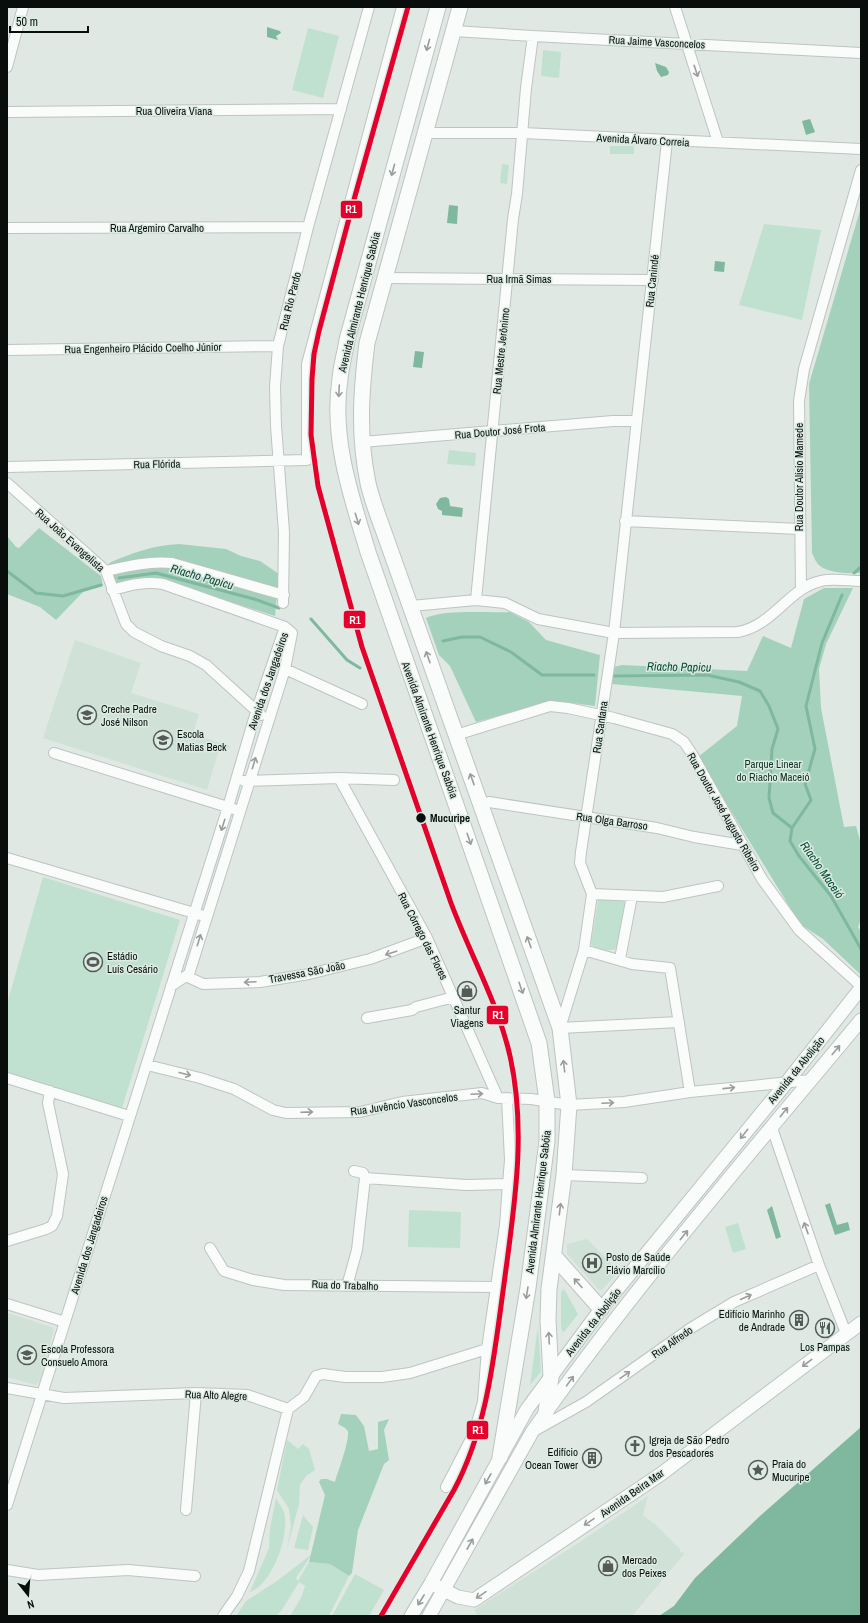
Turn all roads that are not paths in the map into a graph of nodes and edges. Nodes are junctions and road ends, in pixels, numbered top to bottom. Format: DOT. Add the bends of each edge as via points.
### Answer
graph roads {
  1 [pos="23,7"];
  2 [pos="368,7"];
  3 [pos="402,7"];
  4 [pos="438,7"];
  5 [pos="460,7"];
  6 [pos="675,7"];
  7 [pos="454,30"];
  8 [pos="533,36"];
  9 [pos="687,43"];
  10 [pos="861,53"];
  11 [pos="7,67"];
  12 [pos="341,110"];
  13 [pos="7,112"];
  14 [pos="424,133"];
  15 [pos="523,133"];
  16 [pos="667,141"];
  17 [pos="718,142"];
  18 [pos="861,149"];
  19 [pos="861,170"];
  20 [pos="308,227"];
  21 [pos="7,228"];
  22 [pos="384,278"];
  23 [pos="508,279"];
  24 [pos="653,280"];
  25 [pos="278,346"];
  26 [pos="7,350"];
  27 [pos="637,421"];
  28 [pos="493,432"];
  29 [pos="362,442"];
  30 [pos="279,461"];
  31 [pos="7,467"];
  32 [pos="7,484"];
  33 [pos="625,521"];
  34 [pos="799,529"];
  35 [pos="394,560"];
  36 [pos="372,566"];
  37 [pos="106,573"];
  38 [pos="861,581"];
  39 [pos="111,588"];
  40 [pos="801,590"];
  41 [pos="476,600"];
  42 [pos="411,606"];
  43 [pos="281,623"];
  44 [pos="614,633"];
  45 [pos="285,669"];
  46 [pos="362,704"];
  47 [pos="256,712"];
  48 [pos="602,715"];
  49 [pos="267,720"];
  50 [pos="456,735"];
  51 [pos="54,752"];
  52 [pos="339,778"];
  53 [pos="394,780"];
  54 [pos="249,781"];
  55 [pos="236,782"];
  56 [pos="480,805"];
  57 [pos="228,807"];
  58 [pos="240,811"];
  59 [pos="585,817"];
  60 [pos="742,845"];
  61 [pos="7,858"];
  62 [pos="718,886"];
  63 [pos="592,894"];
  64 [pos="632,896"];
  65 [pos="194,914"];
  66 [pos="206,917"];
  67 [pos="427,938"];
  68 [pos="584,950"];
  69 [pos="620,959"];
  70 [pos="186,976"];
  71 [pos="171,986"];
  72 [pos="861,987"];
  73 [pos="454,997"];
  74 [pos="367,1018"];
  75 [pos="861,1020"];
  76 [pos="679,1022"];
  77 [pos="560,1028"];
  78 [pos="147,1065"];
  79 [pos="7,1078"];
  80 [pos="811,1080"];
  81 [pos="787,1082"];
  82 [pos="50,1091"];
  83 [pos="690,1092"];
  84 [pos="503,1098"];
  85 [pos="547,1101"];
  86 [pos="569,1105"];
  87 [pos="129,1116"];
  88 [pos="772,1128"];
  89 [pos="354,1171"];
  90 [pos="564,1175"];
  91 [pos="365,1178"];
  92 [pos="642,1178"];
  93 [pos="508,1184"];
  94 [pos="7,1241"];
  95 [pos="210,1248"];
  96 [pos="554,1256"];
  97 [pos="819,1265"];
  98 [pos="347,1286"];
  99 [pos="495,1287"];
  100 [pos="7,1304"];
  101 [pos="601,1309"];
  102 [pos="65,1322"];
  103 [pos="861,1323"];
  104 [pos="846,1333"];
  105 [pos="487,1349"];
  106 [pos="551,1377"];
  107 [pos="7,1388"];
  108 [pos="196,1393"];
  109 [pos="42,1395"];
  110 [pos="288,1409"];
  111 [pos="546,1412"];
  112 [pos="532,1432"];
  113 [pos="500,1457"];
  114 [pos="446,1487"];
  115 [pos="7,1505"];
  116 [pos="186,1510"];
  117 [pos="7,1570"];
  118 [pos="195,1576"];
  119 [pos="431,1583"];
  120 [pos="444,1590"];
  121 [pos="222,1616"];
  122 [pos="411,1616"];
  123 [pos="429,1616"];
  1 -- 11 [label="street"];
  2 -- 12 [label="street, Rua Rio Pardo"];
  3 -- 30 [label="street, Rua Flórida" via="306,364 307,460"];
  4 -- 36 [label="highway, Avenida Almirante Henrique Sabóia, one-way" via="356,304 339,379 340,446 349,491"];
  5 -- 7 [label="highway, Avenida Almirante Henrique Sabóia"];
  6 -- 9 [label="street"];
  7 -- 8 [label="street, Rua Jaime Vasconcelos"];
  7 -- 14 [label="highway, Avenida Almirante Henrique Sabóia"];
  8 -- 9 [label="street, Rua Jaime Vasconcelos"];
  8 -- 15 [label="street, Rua Mestre Jerônimo"];
  9 -- 10 [label="street, Rua Jaime Vasconcelos"];
  9 -- 17 [label="street, one-way"];
  12 -- 13 [label="street, Rua Oliveira Viana"];
  12 -- 20 [label="street, Rua Rio Pardo"];
  14 -- 15 [label="street, Avenida Álvaro Correia"];
  14 -- 22 [label="highway, Avenida Almirante Henrique Sabóia"];
  15 -- 16 [label="street, Avenida Álvaro Correia"];
  15 -- 23 [label="street, Rua Mestre Jerônimo"];
  16 -- 17 [label="street, Avenida Álvaro Correia"];
  16 -- 24 [label="street, Rua Canindé"];
  17 -- 18 [label="street, Avenida Álvaro Correia"];
  19 -- 34 [label="street, Rua Doutor Alísio Mamede" via="804,369 799,401"];
  20 -- 21 [label="street, Rua Argemiro Carvalho"];
  20 -- 25 [label="street, Rua Rio Pardo"];
  22 -- 23 [label="street, Rua Irmã Simas"];
  22 -- 29 [label="highway, Avenida Almirante Henrique Sabóia" via="366,343 360,399"];
  23 -- 24 [label="street, Rua Irmã Simas"];
  23 -- 28 [label="street, Rua Mestre Jerônimo"];
  24 -- 27 [label="street, Rua Canindé"];
  25 -- 26 [label="street, Rua Engenheiro Plácido Coelho Júnior"];
  25 -- 30 [label="street, Rua Rio Pardo" via="275,387"];
  27 -- 28 [label="street, Rua Doutor José Frota"];
  27 -- 33 [label="street, Rua Santana"];
  28 -- 29 [label="street, Rua Doutor José Frota"];
  28 -- 41 [label="street, Rua Mestre Jerônimo"];
  29 -- 35 [label="highway, Avenida Almirante Henrique Sabóia" via="368,483"];
  30 -- 31 [label="street, Rua Flórida"];
  30 -- 37 [label="street, Rua Rio Pardo" via="284,532 284,599 172,563 156,561"];
  32 -- 37 [label="street, Rua João Evangelista"];
  33 -- 34 [label="street"];
  33 -- 44 [label="street, Rua Santana"];
  34 -- 40 [label="street, Rua Doutor Alísio Mamede"];
  35 -- 36 [label="highway"];
  35 -- 42 [label="highway, Avenida Almirante Henrique Sabóia"];
  36 -- 85 [label="highway, Avenida Almirante Henrique Sabóia, one-way" via="534,1024"];
  37 -- 39 [label="street, Rua João Evangelista"];
  38 -- 40 [label="street" via="820,581"];
  39 -- 43 [label="street" via="150,582 163,584"];
  39 -- 47 [label="street, Rua João Evangelista" via="126,624 134,632 206,665"];
  40 -- 44 [label="street" via="776,613 749,630"];
  41 -- 42 [label="street"];
  41 -- 44 [label="street" via="505,603 538,619"];
  50 -- 42 [label="highway, Avenida Almirante Henrique Sabóia, one-way"];
  43 -- 45 [label="street, Avenida dos Jangadeiros" via="291,631 293,637"];
  43 -- 47 [label="street, Avenida dos Jangadeiros"];
  44 -- 48 [label="street, Rua Santana"];
  45 -- 46 [label="street"];
  45 -- 49 [label="street, Avenida dos Jangadeiros"];
  47 -- 49 [label="street, Rua João Evangelista"];
  47 -- 55 [label="street, Avenida dos Jangadeiros"];
  48 -- 50 [label="street, Rua Doutor José Augusto Ribeiro" via="550,706"];
  48 -- 59 [label="street, Rua Santana"];
  48 -- 60 [label="street, Rua Doutor José Augusto Ribeiro" via="672,734 684,742"];
  54 -- 49 [label="street, Avenida dos Jangadeiros, one-way"];
  56 -- 50 [label="highway, Avenida Almirante Henrique Sabóia, one-way"];
  51 -- 57 [label="street"];
  52 -- 53 [label="street"];
  52 -- 54 [label="street"];
  52 -- 67 [label="street, Rua Córrego das Flores"];
  54 -- 55 [label="street"];
  54 -- 58 [label="street, Avenida dos Jangadeiros"];
  55 -- 57 [label="street, Avenida dos Jangadeiros"];
  56 -- 59 [label="street, Rua Olga Barroso" via="489,802"];
  77 -- 56 [label="highway, Avenida Almirante Henrique Sabóia, one-way"];
  57 -- 58 [label="street"];
  57 -- 65 [label="street, Avenida dos Jangadeiros, one-way"];
  58 -- 66 [label="street, Avenida dos Jangadeiros"];
  59 -- 60 [label="street, Rua Olga Barroso"];
  59 -- 63 [label="street, Rua Santana" via="580,863"];
  60 -- 72 [label="street, Rua Doutor José Augusto Ribeiro" via="799,930"];
  61 -- 65 [label="street"];
  62 -- 64 [label="street" via="663,897"];
  63 -- 64 [label="street"];
  63 -- 68 [label="street, Rua Santana"];
  64 -- 69 [label="street"];
  65 -- 66 [label="street"];
  65 -- 71 [label="street, Avenida dos Jangadeiros"];
  70 -- 66 [label="street, Avenida dos Jangadeiros, one-way" via="189,974"];
  67 -- 70 [label="street, Travessa São João, one-way" via="370,959 309,974 260,982 203,984"];
  67 -- 73 [label="street, Rua Córrego das Flores"];
  68 -- 69 [label="street"];
  68 -- 77 [label="street, Rua Santana"];
  69 -- 76 [label="street" via="632,964 670,968"];
  70 -- 71 [label="street"];
  71 -- 78 [label="street, Avenida dos Jangadeiros"];
  72 -- 81 [label="main road, Avenida da Abolição"];
  73 -- 74 [label="street" via="412,1010"];
  73 -- 84 [label="street, Rua Córrego das Flores" via="474,1045"];
  80 -- 75 [label="main road, Avenida da Abolição, one-way"];
  76 -- 77 [label="street"];
  76 -- 83 [label="street"];
  86 -- 77 [label="highway, Avenida Almirante Henrique Sabóia, one-way"];
  78 -- 84 [label="street, Rua Juvêncio Vasconcelos, one-way" via="234,1089 273,1110 286,1113 360,1112 402,1102 482,1093"];
  78 -- 87 [label="street, Avenida dos Jangadeiros"];
  79 -- 82 [label="street"];
  80 -- 81 [label="street, Rua Juvêncio Vasconcelos"];
  88 -- 80 [label="main road, Avenida da Abolição, one-way"];
  83 -- 81 [label="street, Rua Juvêncio Vasconcelos, one-way"];
  81 -- 101 [label="main road, Avenida da Abolição, one-way"];
  82 -- 87 [label="street"];
  82 -- 94 [label="street" via="48,1103 63,1174 57,1216 52,1226"];
  86 -- 83 [label="street, Rua Juvêncio Vasconcelos, one-way" via="624,1102"];
  84 -- 85 [label="street, Rua Juvêncio Vasconcelos"];
  84 -- 93 [label="street" via="510,1153"];
  85 -- 86 [label="street, Rua Juvêncio Vasconcelos"];
  85 -- 113 [label="highway, Avenida Almirante Henrique Sabóia, one-way" via="547,1141 543,1175 528,1288"];
  86 -- 90 [label="highway, Avenida Almirante Henrique Sabóia"];
  87 -- 102 [label="street, Avenida dos Jangadeiros"];
  97 -- 88 [label="street, one-way"];
  111 -- 88 [label="main road, Avenida da Abolição, one-way" via="612,1322"];
  89 -- 91 [label="street" via="363,1173"];
  90 -- 92 [label="street"];
  96 -- 90 [label="highway, Avenida Almirante Henrique Sabóia, one-way"];
  91 -- 93 [label="street" via="466,1185"];
  91 -- 98 [label="street" via="357,1250"];
  93 -- 99 [label="street" via="505,1225"];
  95 -- 98 [label="street, Rua do Trabalho" via="224,1271 253,1280 284,1284"];
  101 -- 96 [label="highway, one-way"];
  106 -- 96 [label="highway, Avenida Almirante Henrique Sabóia, one-way" via="548,1320"];
  97 -- 104 [label="street"];
  112 -- 97 [label="street, Rua Alfredo, one-way" via="586,1402 691,1328 734,1302"];
  98 -- 99 [label="street, Rua do Trabalho"];
  99 -- 105 [label="street"];
  100 -- 102 [label="street"];
  101 -- 106 [label="main road, Avenida da Abolição"];
  102 -- 109 [label="street, Avenida dos Jangadeiros"];
  103 -- 104 [label="main road, Avenida Beira Mar"];
  104 -- 120 [label="main road, Avenida Beira Mar, one-way" via="661,1474 474,1600"];
  105 -- 110 [label="street" via="410,1373 382,1376 316,1376 304,1397"];
  105 -- 114 [label="street" via="483,1402 474,1433"];
  106 -- 111 [label="highway, Avenida Almirante Henrique Sabóia"];
  106 -- 113 [label="main road, Avenida da Abolição" via="527,1409"];
  107 -- 109 [label="street, Rua Alto Alegre"];
  108 -- 109 [label="street, Rua Alto Alegre" via="75,1398"];
  108 -- 110 [label="street, Rua Alto Alegre" via="247,1395"];
  108 -- 116 [label="street"];
  109 -- 115 [label="street, Avenida dos Jangadeiros"];
  110 -- 121 [label="street" via="249,1571 237,1596"];
  111 -- 112 [label="main road, Avenida da Abolição"];
  120 -- 112 [label="main road, Avenida da Abolição, one-way"];
  113 -- 119 [label="main road, Avenida da Abolição, one-way"];
  117 -- 118 [label="street" via="38,1575 128,1570"];
  119 -- 120 [label="main road, Avenida Beira Mar"];
  119 -- 122 [label="main road, Avenida da Abolição, one-way"];
  120 -- 123 [label="main road, Avenida da Abolição"];
}
